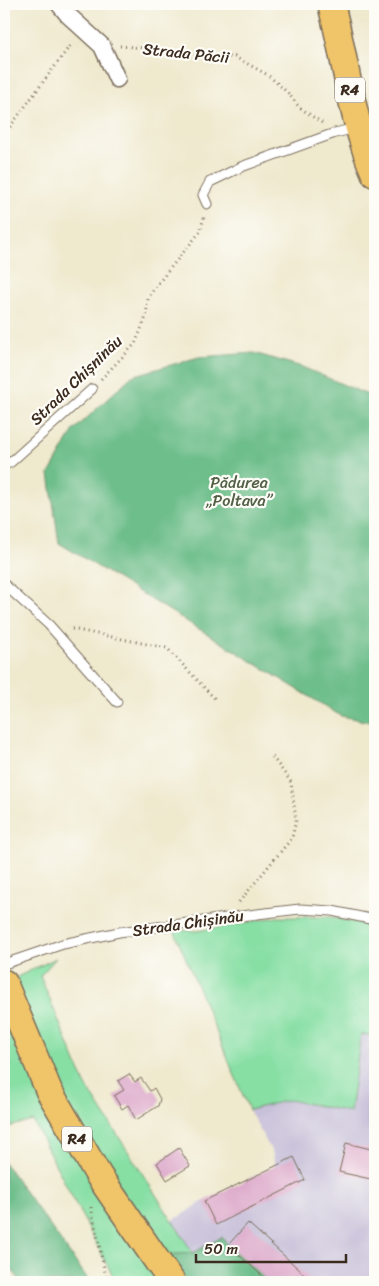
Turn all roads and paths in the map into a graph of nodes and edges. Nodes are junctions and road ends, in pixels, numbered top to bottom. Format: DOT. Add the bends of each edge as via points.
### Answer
graph roads {
  1 [pos="59,4"];
  2 [pos="331,4"];
  3 [pos="82,28"];
  4 [pos="102,46"];
  5 [pos="117,79"];
  6 [pos="346,130"];
  7 [pos="4,135"];
  8 [pos="375,174"];
  9 [pos="207,204"];
  10 [pos="92,389"];
  11 [pos="4,465"];
  12 [pos="4,584"];
  13 [pos="49,625"];
  14 [pos="215,699"];
  15 [pos="117,702"];
  16 [pos="271,755"];
  17 [pos="227,918"];
  18 [pos="375,920"];
  19 [pos="4,964"];
  20 [pos="4,983"];
  21 [pos="4,1049"];
  22 [pos="7,1057"];
  23 [pos="11,1065"];
  24 [pos="4,1068"];
  25 [pos="86,1200"];
  26 [pos="107,1282"];
  27 [pos="172,1282"];
  1 -- 3 [label="street"];
  2 -- 6 [label="main road, R4"];
  3 -- 4 [label="street"];
  3 -- 7 [label="path"];
  4 -- 5 [label="street"];
  4 -- 6 [label="path, Strada Păcii" via="158,49 200,57 235,57 268,75 299,107"];
  6 -- 8 [label="main road, R4" via="367,155"];
  6 -- 9 [label="lane" via="241,167 210,182 203,195"];
  9 -- 10 [label="path, Strada Chișninău" via="200,232 148,299 146,317 135,344"];
  10 -- 11 [label="lane, Strada Chișninău"];
  12 -- 13 [label="lane"];
  13 -- 14 [label="path" via="167,648"];
  13 -- 15 [label="lane"];
  16 -- 17 [label="path" via="291,782 296,820 292,838"];
  17 -- 18 [label="lane, Strada Chișinău" via="300,909 332,911"];
  17 -- 19 [label="lane, Strada Chișinău" via="119,932 63,944"];
  20 -- 27 [label="main road, R4" via="49,1091 99,1176"];
  21 -- 22 [label="path"];
  22 -- 23 [label="path"];
  22 -- 24 [label="path"];
  25 -- 26 [label="path" via="91,1208"];
}
